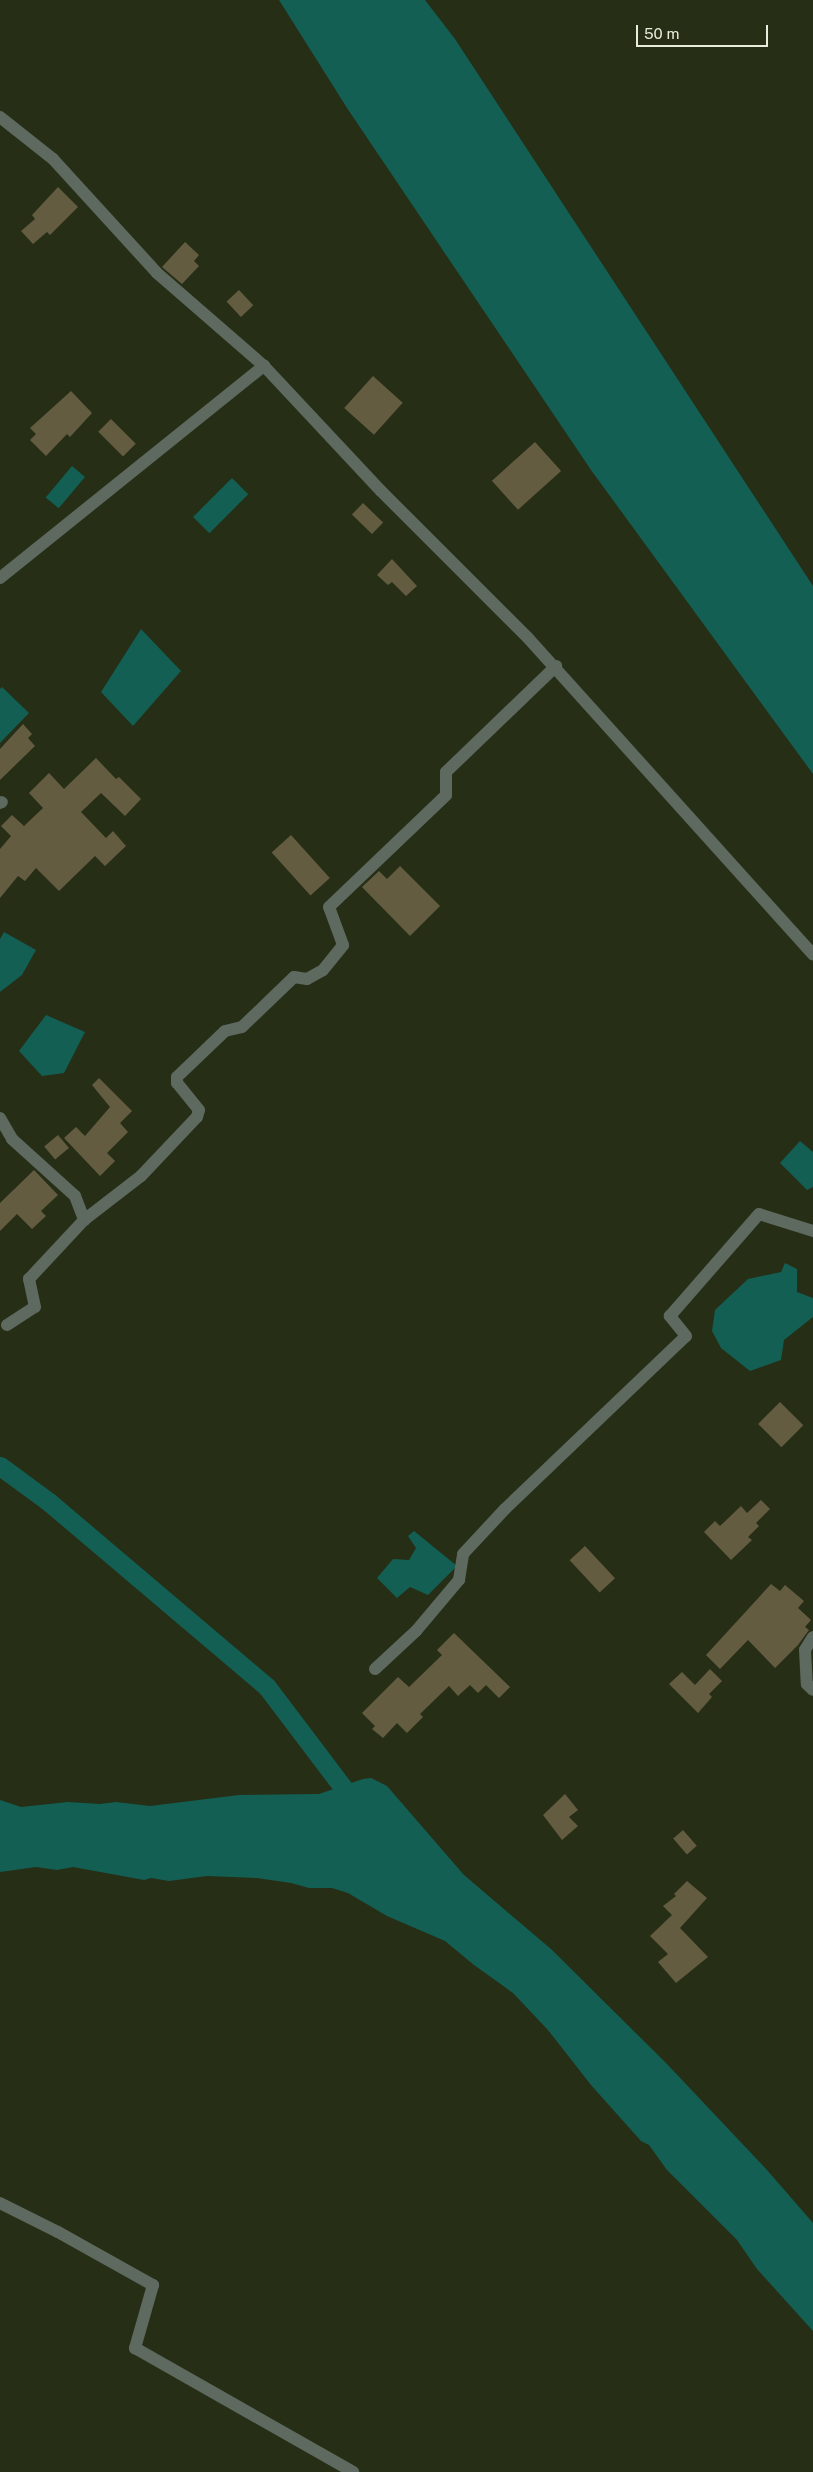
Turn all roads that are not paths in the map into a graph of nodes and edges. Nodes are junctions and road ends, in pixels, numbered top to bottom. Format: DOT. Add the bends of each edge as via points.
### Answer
graph roads {
  1 [pos="0,117"];
  2 [pos="264,366"];
  3 [pos="0,578"];
  4 [pos="556,666"];
  5 [pos="813,954"];
  6 [pos="0,1118"];
  7 [pos="84,1220"];
  8 [pos="813,1231"];
  9 [pos="7,1324"];
  10 [pos="813,1637"];
  11 [pos="376,1669"];
  12 [pos="813,1690"];
  13 [pos="0,2203"];
  14 [pos="353,2472"];
  1 -- 2 [label="street" via="53,159 157,272"];
  2 -- 3 [label="street"];
  2 -- 4 [label="street" via="381,491"];
  4 -- 5 [label="street"];
  4 -- 7 [label="street" via="446,772 446,795 329,907 343,945 323,970 307,979 294,977 242,1027 225,1031 177,1077 177,1083 199,1110 197,1117 141,1176"];
  6 -- 7 [label="street" via="12,1139 75,1196"];
  7 -- 9 [label="street" via="29,1279 35,1307"];
  8 -- 11 [label="street" via="758,1214 670,1316 686,1336 505,1510 464,1554 459,1580 416,1631"];
  10 -- 12 [label="street" via="805,1650 807,1684"];
  13 -- 14 [label="street" via="153,2286 135,2348"];
}
